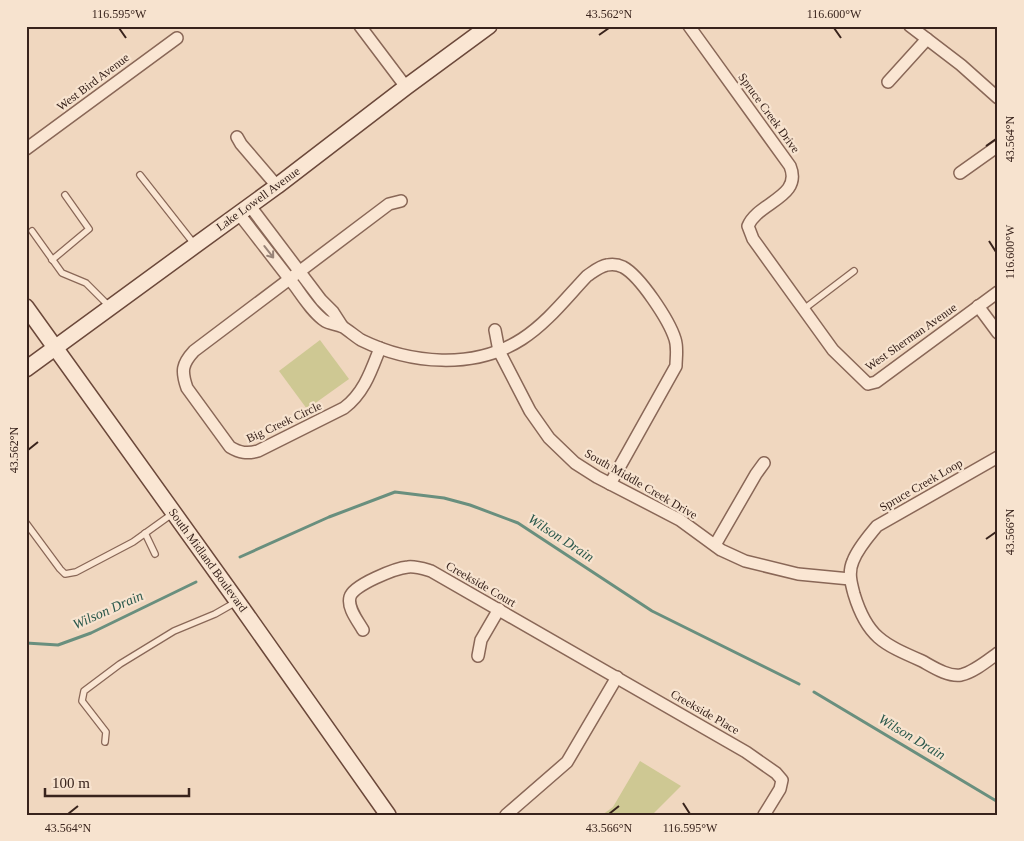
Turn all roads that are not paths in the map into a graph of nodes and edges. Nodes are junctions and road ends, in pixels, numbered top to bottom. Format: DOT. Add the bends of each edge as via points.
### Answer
graph roads {
  1 [pos="360,26"];
  2 [pos="489,26"];
  3 [pos="689,26"];
  4 [pos="910,26"];
  5 [pos="176,38"];
  6 [pos="927,39"];
  7 [pos="888,82"];
  8 [pos="406,87"];
  9 [pos="998,98"];
  10 [pos="237,137"];
  11 [pos="998,146"];
  12 [pos="26,149"];
  13 [pos="960,173"];
  14 [pos="140,175"];
  15 [pos="278,186"];
  16 [pos="65,195"];
  17 [pos="401,201"];
  18 [pos="245,210"];
  19 [pos="32,231"];
  20 [pos="195,245"];
  21 [pos="52,260"];
  22 [pos="854,271"];
  23 [pos="300,272"];
  24 [pos="290,280"];
  25 [pos="998,292"];
  26 [pos="978,306"];
  27 [pos="26,307"];
  28 [pos="110,307"];
  29 [pos="804,309"];
  30 [pos="342,326"];
  31 [pos="495,330"];
  32 [pos="998,333"];
  33 [pos="56,347"];
  34 [pos="380,348"];
  35 [pos="499,351"];
  36 [pos="26,369"];
  37 [pos="998,457"];
  38 [pos="764,463"];
  39 [pos="610,484"];
  40 [pos="173,513"];
  41 [pos="26,523"];
  42 [pos="145,533"];
  43 [pos="715,546"];
  44 [pos="155,554"];
  45 [pos="850,579"];
  46 [pos="237,601"];
  47 [pos="499,610"];
  48 [pos="364,630"];
  49 [pos="576,654"];
  50 [pos="998,654"];
  51 [pos="478,656"];
  52 [pos="617,677"];
  53 [pos="105,742"];
  54 [pos="388,815"];
  55 [pos="506,815"];
  56 [pos="764,815"];
  1 -- 8 [label="street"];
  2 -- 8 [label="main road, Lake Lowell Avenue"];
  3 -- 29 [label="street, Spruce Creek Drive" via="790,166 793,174 791,187 752,218 748,226 753,239"];
  4 -- 6 [label="street"];
  5 -- 12 [label="street, West Bird Avenue"];
  6 -- 7 [label="street"];
  6 -- 9 [label="street"];
  8 -- 15 [label="main road, Lake Lowell Avenue"];
  10 -- 15 [label="street"];
  11 -- 13 [label="street"];
  14 -- 20 [label="lane"];
  15 -- 18 [label="main road, Lake Lowell Avenue"];
  16 -- 21 [label="lane" via="90,229"];
  17 -- 23 [label="street" via="389,204"];
  18 -- 20 [label="main road, Lake Lowell Avenue"];
  18 -- 23 [label="street"];
  18 -- 24 [label="street, one-way"];
  19 -- 21 [label="lane"];
  20 -- 28 [label="main road, Lake Lowell Avenue"];
  21 -- 28 [label="lane" via="62,273 86,282"];
  22 -- 29 [label="lane"];
  23 -- 24 [label="street, Big Creek Circle"];
  23 -- 30 [label="street"];
  24 -- 30 [label="street" via="325,320"];
  24 -- 34 [label="street, Big Creek Circle" via="186,360 183,369 187,388 230,447 248,454 258,451 344,408 362,391"];
  25 -- 26 [label="street"];
  26 -- 29 [label="street, West Sherman Avenue" via="876,382 868,384 833,350"];
  26 -- 32 [label="street"];
  27 -- 33 [label="main road, South Midland Boulevard"];
  28 -- 33 [label="main road, Lake Lowell Avenue"];
  30 -- 34 [label="street"];
  31 -- 35 [label="street, South Middle Creek Drive"];
  33 -- 36 [label="main road, Lake Lowell Avenue"];
  33 -- 40 [label="main road, South Midland Boulevard"];
  34 -- 35 [label="street" via="397,354 446,361"];
  35 -- 39 [label="street, South Middle Creek Drive" via="548,438 575,463"];
  35 -- 39 [label="street" via="536,329 587,276 605,265 622,266 640,281 675,338 676,366"];
  37 -- 45 [label="street, Spruce Creek Loop" via="877,526 852,562"];
  38 -- 43 [label="street"];
  39 -- 43 [label="street, South Middle Creek Drive" via="680,520"];
  40 -- 42 [label="lane"];
  40 -- 46 [label="main road, South Midland Boulevard"];
  41 -- 42 [label="lane" via="65,574 76,572"];
  42 -- 44 [label="lane"];
  43 -- 45 [label="street, South Middle Creek Drive" via="745,561 798,574"];
  45 -- 50 [label="street" via="864,622 887,644 906,654 957,675 977,668"];
  46 -- 53 [label="lane" via="174,631 84,691 82,701 106,732"];
  46 -- 54 [label="main road, South Midland Boulevard"];
  47 -- 48 [label="street, Creekside Court" via="432,571 409,567 391,572 352,593 349,602"];
  47 -- 49 [label="street, Creekside Court"];
  47 -- 51 [label="street" via="481,640"];
  49 -- 52 [label="street, Creekside Place"];
  52 -- 55 [label="street" via="567,762"];
  52 -- 56 [label="street, Creekside Place" via="776,773 782,780 780,788"];
}
